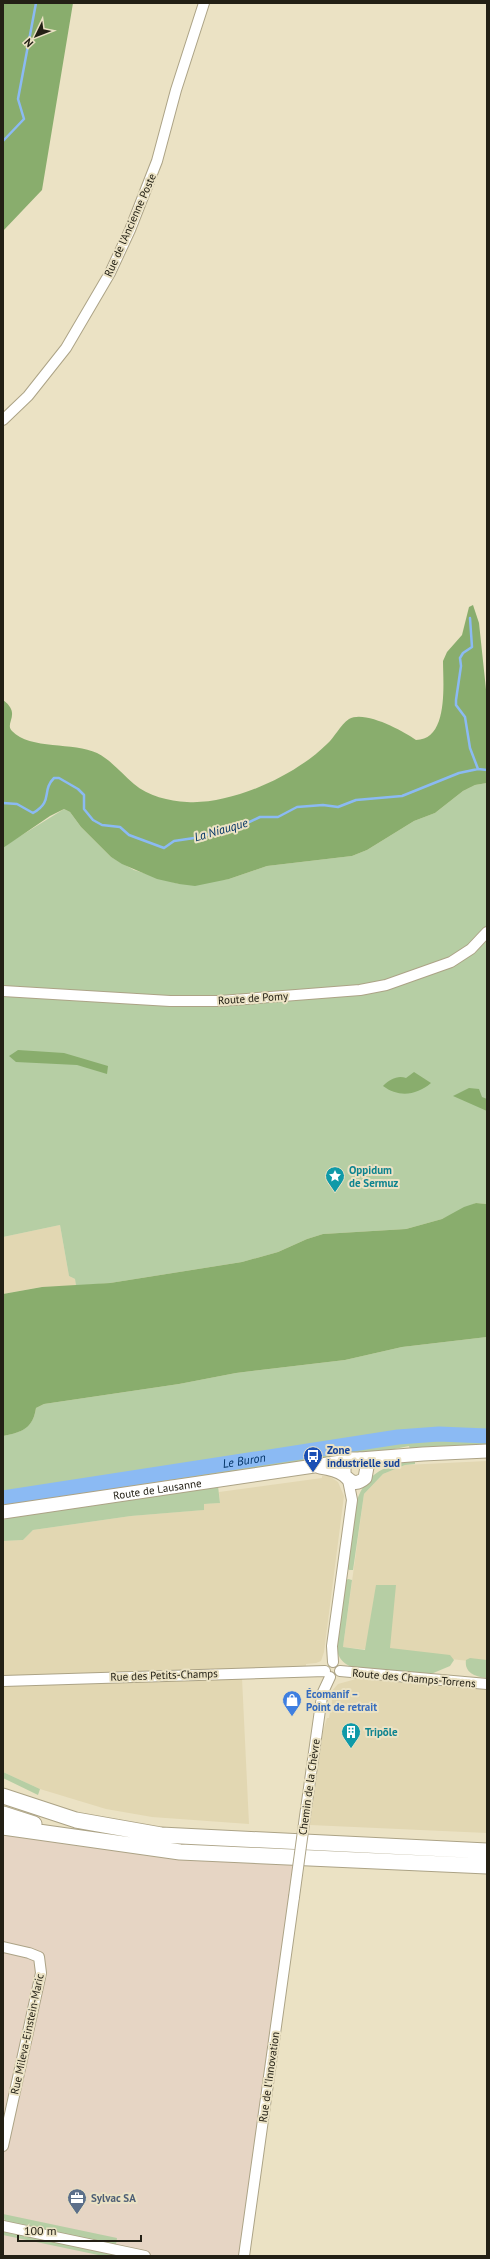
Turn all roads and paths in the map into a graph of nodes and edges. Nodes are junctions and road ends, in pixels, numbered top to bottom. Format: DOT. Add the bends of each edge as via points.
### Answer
graph roads {
  1 [pos="204,3"];
  2 [pos="3,420"];
  3 [pos="487,932"];
  4 [pos="3,991"];
  5 [pos="487,1452"];
  6 [pos="410,1455"];
  7 [pos="354,1460"];
  8 [pos="312,1466"];
  9 [pos="346,1477"];
  10 [pos="364,1478"];
  11 [pos="352,1500"];
  12 [pos="3,1512"];
  13 [pos="333,1662"];
  14 [pos="340,1671"];
  15 [pos="327,1674"];
  16 [pos="3,1681"];
  17 [pos="487,1684"];
  18 [pos="3,1786"];
  19 [pos="3,1796"];
  20 [pos="3,1814"];
  21 [pos="103,1826"];
  22 [pos="3,1827"];
  23 [pos="120,1844"];
  24 [pos="487,1851"];
  25 [pos="432,1862"];
  26 [pos="487,1866"];
  27 [pos="487,1873"];
  28 [pos="294,1897"];
  29 [pos="3,1947"];
  30 [pos="3,2146"];
  31 [pos="3,2226"];
  32 [pos="145,2256"];
  33 [pos="244,2256"];
  1 -- 2 [label="street, Rue de l'Ancienne Poste" via="176,90 157,161 110,273 66,348 28,396"];
  3 -- 4 [label="street, Route de Pomy" via="471,949 451,962 386,985 360,990 220,1001"];
  5 -- 6 [label="main road, Route de Lausanne"];
  6 -- 7 [label="main road, Route de Lausanne"];
  6 -- 10 [label="main road, Route de Lausanne" via="379,1466"];
  7 -- 8 [label="main road, Route de Lausanne"];
  7 -- 9 [label="main road" via="344,1466"];
  7 -- 10 [label="main road" via="367,1466"];
  8 -- 9 [label="main road, Route de Lausanne" via="327,1468"];
  8 -- 12 [label="main road, Route de Lausanne"];
  9 -- 10 [label="main road" via="356,1483"];
  9 -- 11 [label="street"];
  10 -- 11 [label="street"];
  11 -- 13 [label="street" via="332,1646"];
  13 -- 14 [label="street" via="338,1665"];
  13 -- 15 [label="street" via="327,1665"];
  14 -- 15 [label="street" via="338,1676"];
  14 -- 17 [label="street, Route des Champs-Torrens"];
  15 -- 16 [label="street, Rue des Petits-Champs"];
  15 -- 28 [label="street, Chemin de la Chèvre, bridge"];
  18 -- 21 [label="highway"];
  19 -- 21 [label="highway" via="55,1814"];
  20 -- 23 [label="highway" via="50,1829"];
  21 -- 24 [label="highway" via="206,1839"];
  22 -- 23 [label="highway"];
  23 -- 25 [label="highway" via="203,1853"];
  25 -- 26 [label="highway"];
  25 -- 27 [label="highway"];
  28 -- 33 [label="street, Rue de l'Innovation"];
  29 -- 30 [label="street, Rue Mileva-Einstein-Maric" via="39,1957 41,1973"];
  31 -- 32 [label="street"];
}
